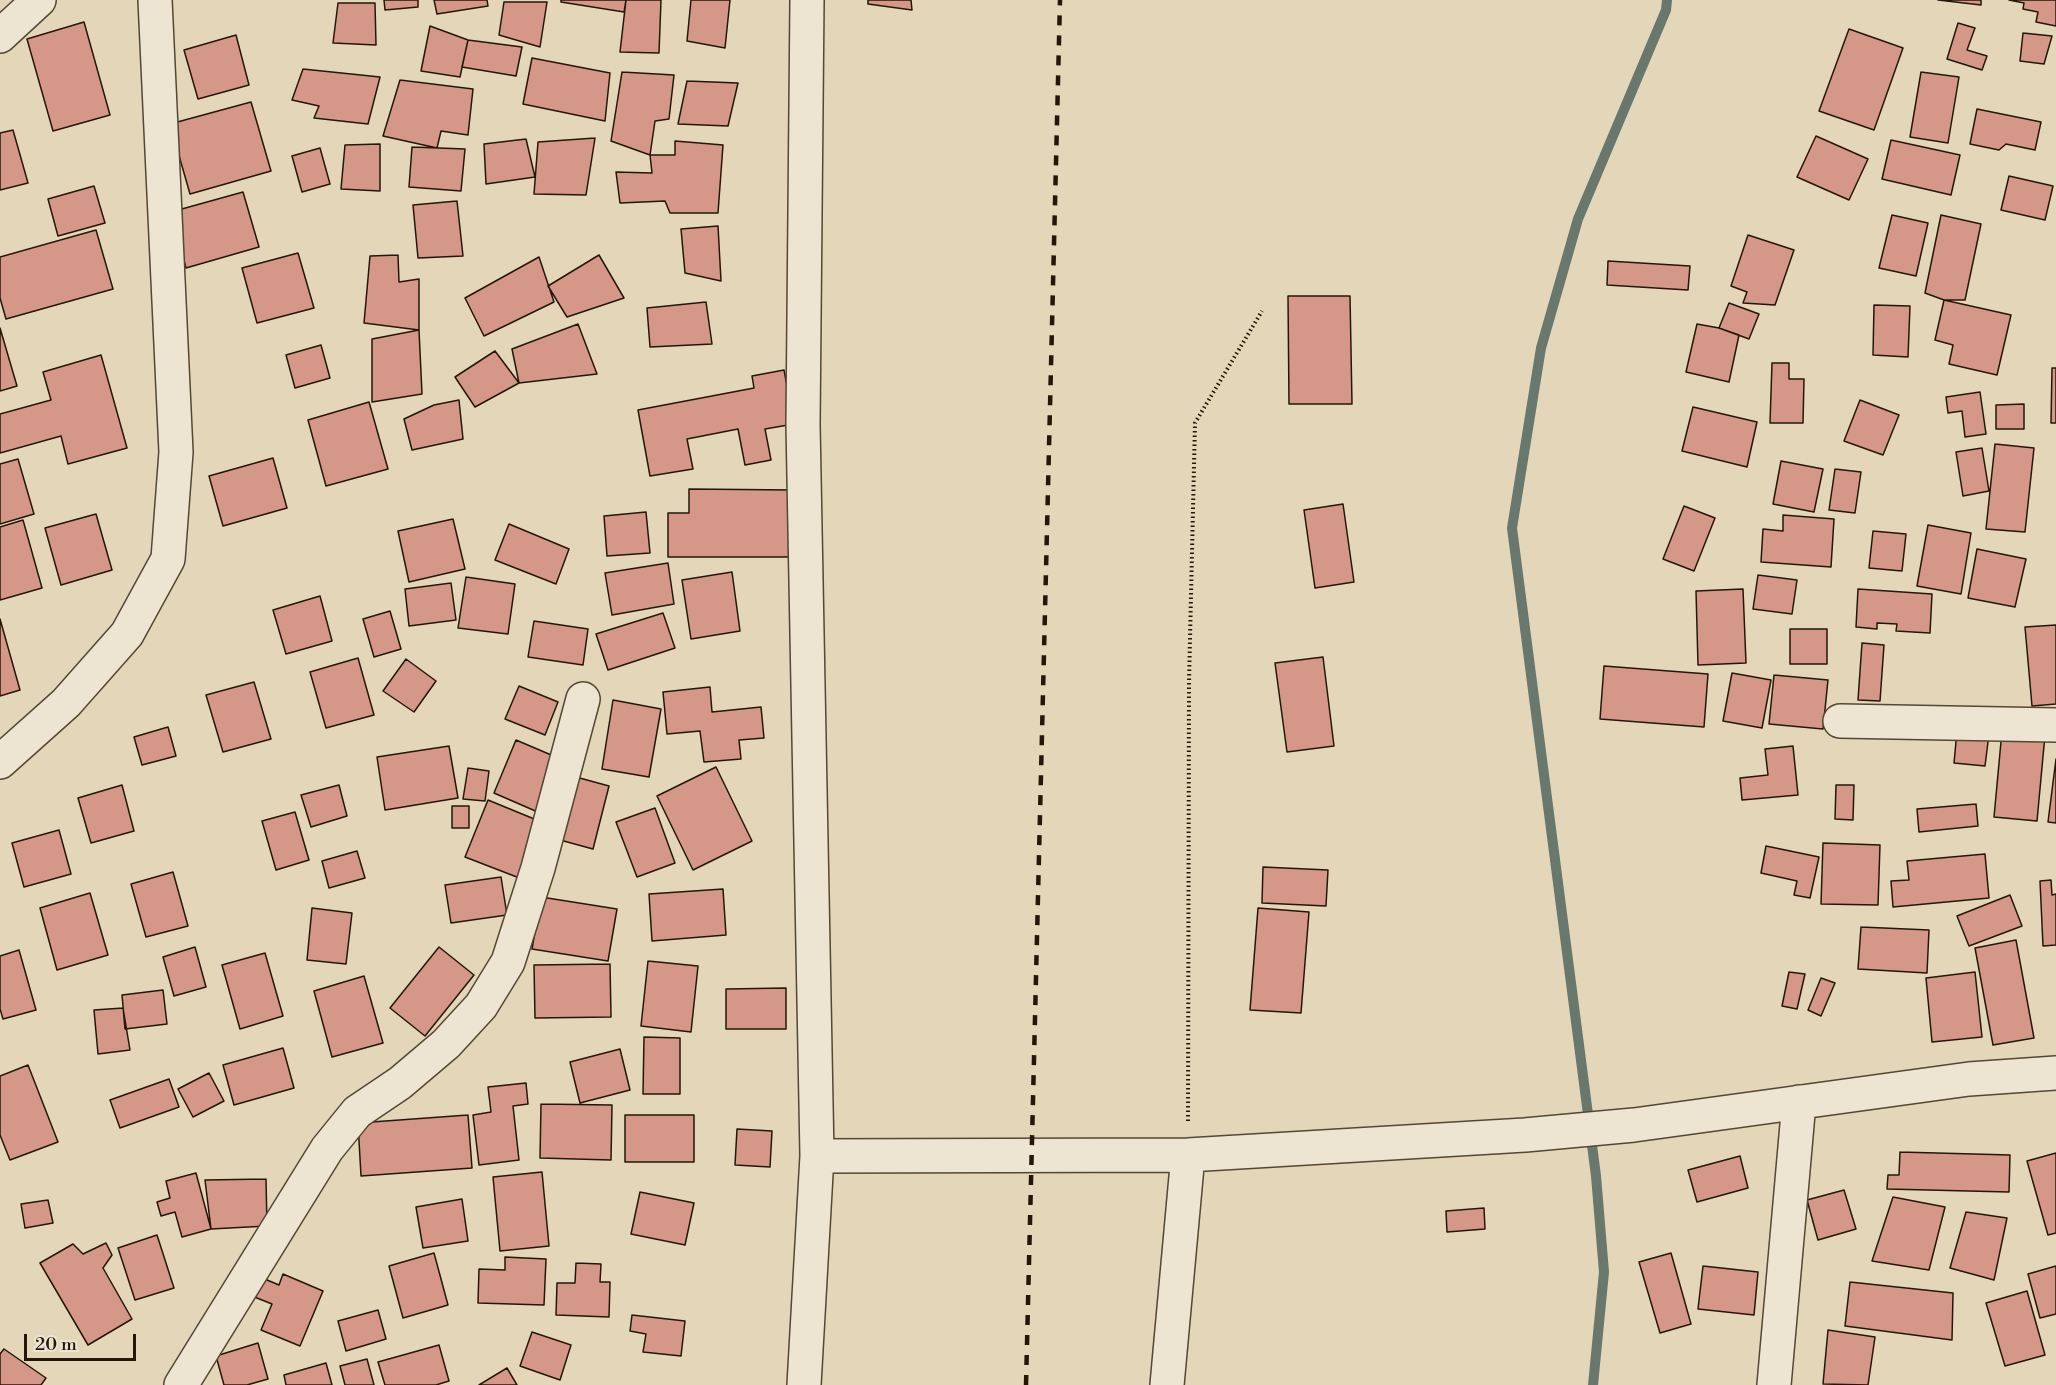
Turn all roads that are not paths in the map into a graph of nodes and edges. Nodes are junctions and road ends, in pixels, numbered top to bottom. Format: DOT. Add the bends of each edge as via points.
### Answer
graph roads {
  1 [pos="39,0"];
  2 [pos="155,0"];
  3 [pos="807,0"];
  4 [pos="0,36"];
  5 [pos="583,699"];
  6 [pos="1840,720"];
  7 [pos="2056,725"];
  8 [pos="0,762"];
  9 [pos="2056,1073"];
  10 [pos="1799,1102"];
  11 [pos="1188,1155"];
  12 [pos="817,1156"];
  13 [pos="181,1385"];
  14 [pos="804,1385"];
  15 [pos="1167,1385"];
  16 [pos="1774,1385"];
  1 -- 4 [label="street"];
  2 -- 8 [label="street" via="176,452 168,559 127,634 66,703"];
  3 -- 12 [label="street" via="803,424"];
  5 -- 13 [label="street" via="538,868 508,962 480,1006 446,1044 400,1083 357,1112 327,1149"];
  6 -- 7 [label="street"];
  9 -- 10 [label="street" via="1969,1079"];
  10 -- 11 [label="street" via="1634,1125 1525,1135"];
  10 -- 16 [label="street"];
  11 -- 12 [label="street"];
  11 -- 15 [label="street"];
  12 -- 14 [label="street"];
}
